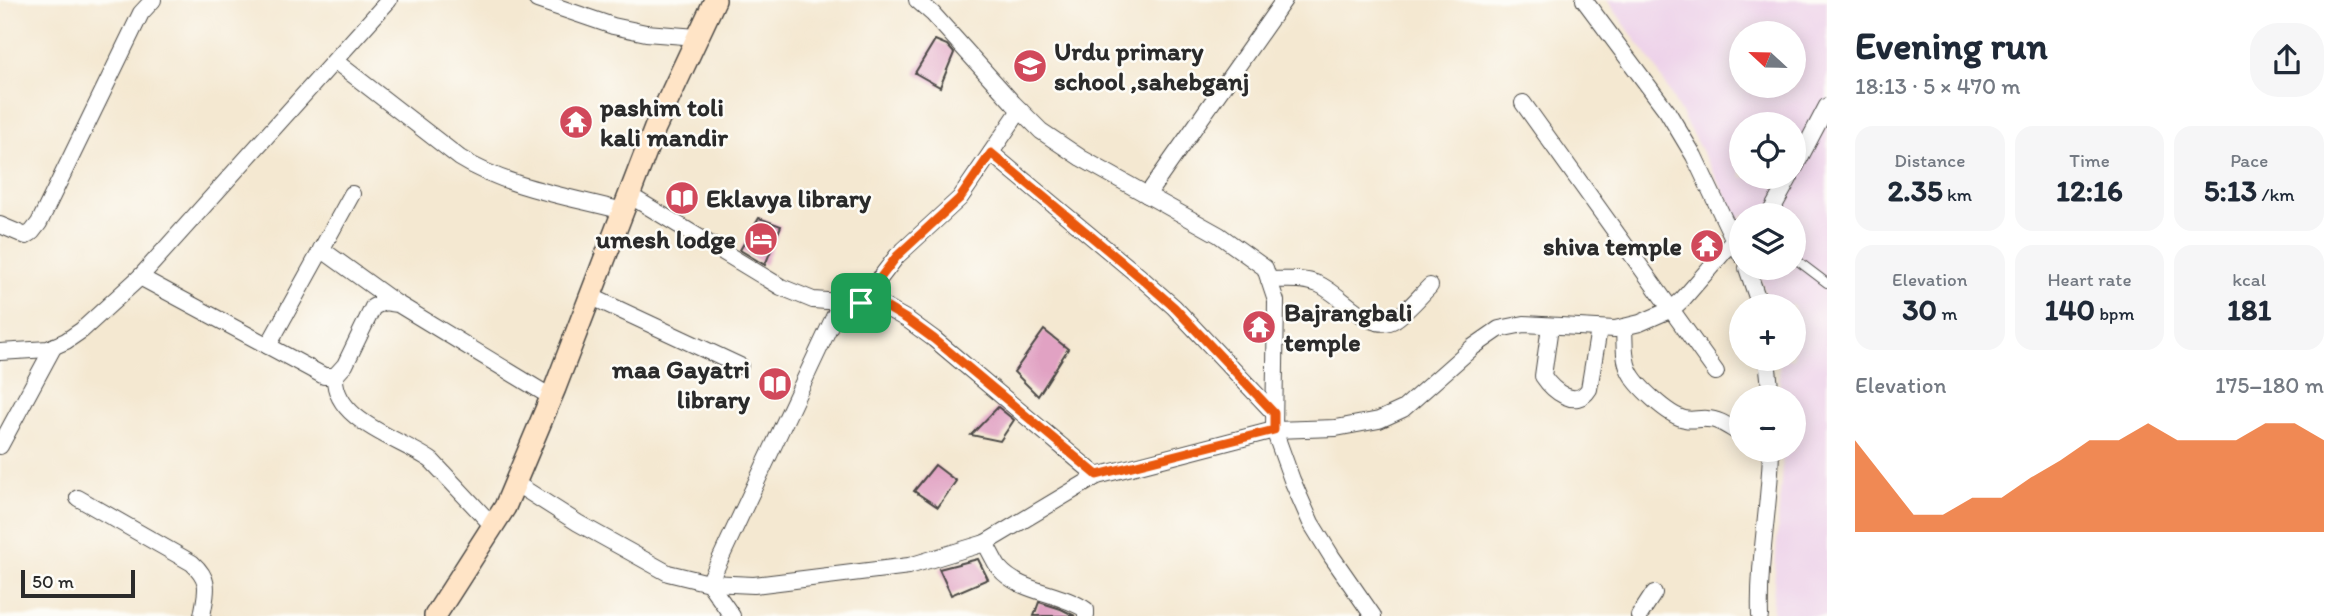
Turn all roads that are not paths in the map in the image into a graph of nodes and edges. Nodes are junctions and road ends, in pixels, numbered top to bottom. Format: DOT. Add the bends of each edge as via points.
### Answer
graph roads {
  1 [pos="153,0"];
  2 [pos="390,0"];
  3 [pos="537,0"];
  4 [pos="715,0"];
  5 [pos="916,0"];
  6 [pos="1284,0"];
  7 [pos="1584,0"];
  8 [pos="697,37"];
  9 [pos="335,61"];
  10 [pos="1523,103"];
  11 [pos="1827,106"];
  12 [pos="1020,110"];
  13 [pos="1806,146"];
  14 [pos="991,153"];
  15 [pos="352,194"];
  16 [pos="1147,195"];
  17 [pos="626,203"];
  18 [pos="1729,224"];
  19 [pos="0,225"];
  20 [pos="321,249"];
  21 [pos="1729,253"];
  22 [pos="1806,267"];
  23 [pos="140,278"];
  24 [pos="1269,280"];
  25 [pos="1827,283"];
  26 [pos="1430,286"];
  27 [pos="590,296"];
  28 [pos="841,302"];
  29 [pos="861,303"];
  30 [pos="398,304"];
  31 [pos="1672,309"];
  32 [pos="1550,326"];
  33 [pos="1624,327"];
  34 [pos="1599,329"];
  35 [pos="54,346"];
  36 [pos="268,346"];
  37 [pos="0,352"];
  38 [pos="740,366"];
  39 [pos="1716,372"];
  40 [pos="335,376"];
  41 [pos="551,397"];
  42 [pos="1274,421"];
  43 [pos="1729,427"];
  44 [pos="3,435"];
  45 [pos="1770,462"];
  46 [pos="1097,475"];
  47 [pos="515,483"];
  48 [pos="78,498"];
  49 [pos="493,526"];
  50 [pos="985,543"];
  51 [pos="709,583"];
  52 [pos="1654,593"];
  53 [pos="202,616"];
  54 [pos="435,616"];
  55 [pos="732,616"];
  56 [pos="1086,616"];
  57 [pos="1373,616"];
  58 [pos="1639,616"];
  59 [pos="1760,616"];
  1 -- 19 [label="street" via="141,13 32,232 26,236"];
  2 -- 9 [label="street"];
  3 -- 8 [label="street" via="613,26"];
  4 -- 8 [label="main road"];
  5 -- 12 [label="street"];
  6 -- 16 [label="street"];
  7 -- 18 [label="street" via="1667,111"];
  8 -- 17 [label="main road"];
  9 -- 17 [label="street" via="478,170 522,184"];
  9 -- 23 [label="street"];
  10 -- 31 [label="street"];
  11 -- 13 [label="street"];
  12 -- 14 [label="street"];
  12 -- 16 [label="street" via="1071,152"];
  14 -- 29 [label="street" via="960,198 897,256"];
  14 -- 42 [label="street" via="1174,307"];
  15 -- 20 [label="street"];
  16 -- 24 [label="street" via="1219,235 1265,268"];
  17 -- 27 [label="main road"];
  17 -- 28 [label="street" via="781,287 813,300"];
  20 -- 30 [label="street"];
  20 -- 36 [label="street"];
  21 -- 31 [label="street"];
  22 -- 25 [label="lane"];
  23 -- 35 [label="street" via="82,330"];
  23 -- 36 [label="street"];
  24 -- 26 [label="street" via="1325,287 1379,323 1392,321"];
  24 -- 42 [label="street" via="1276,301"];
  27 -- 38 [label="street"];
  27 -- 41 [label="main road"];
  28 -- 29 [label="street"];
  28 -- 51 [label="street"];
  29 -- 46 [label="street" via="881,304 917,326"];
  30 -- 40 [label="street" via="384,302 373,307"];
  30 -- 41 [label="street"];
  31 -- 33 [label="street"];
  31 -- 39 [label="street"];
  32 -- 34 [label="street"];
  32 -- 34 [label="street" via="1543,376 1556,390 1579,399 1589,389"];
  32 -- 42 [label="street" via="1524,324 1499,329 1403,409 1379,420 1336,428"];
  33 -- 34 [label="street"];
  33 -- 43 [label="street" via="1630,372 1650,396 1685,419 1710,418"];
  35 -- 37 [label="street"];
  35 -- 44 [label="street"];
  36 -- 40 [label="street" via="324,376"];
  40 -- 49 [label="street" via="334,389 345,407 376,431 432,461"];
  41 -- 47 [label="main road"];
  42 -- 46 [label="street"];
  42 -- 57 [label="street" via="1311,523"];
  45 -- 59 [label="street"];
  46 -- 50 [label="street"];
  47 -- 49 [label="main road"];
  47 -- 51 [label="street" via="668,573"];
  48 -- 53 [label="street" via="202,573 207,583"];
  49 -- 54 [label="main road"];
  50 -- 51 [label="street" via="909,566 754,585"];
  50 -- 56 [label="street" via="1008,575 1074,602 1086,610"];
  51 -- 55 [label="street"];
  52 -- 58 [label="street"];
}
